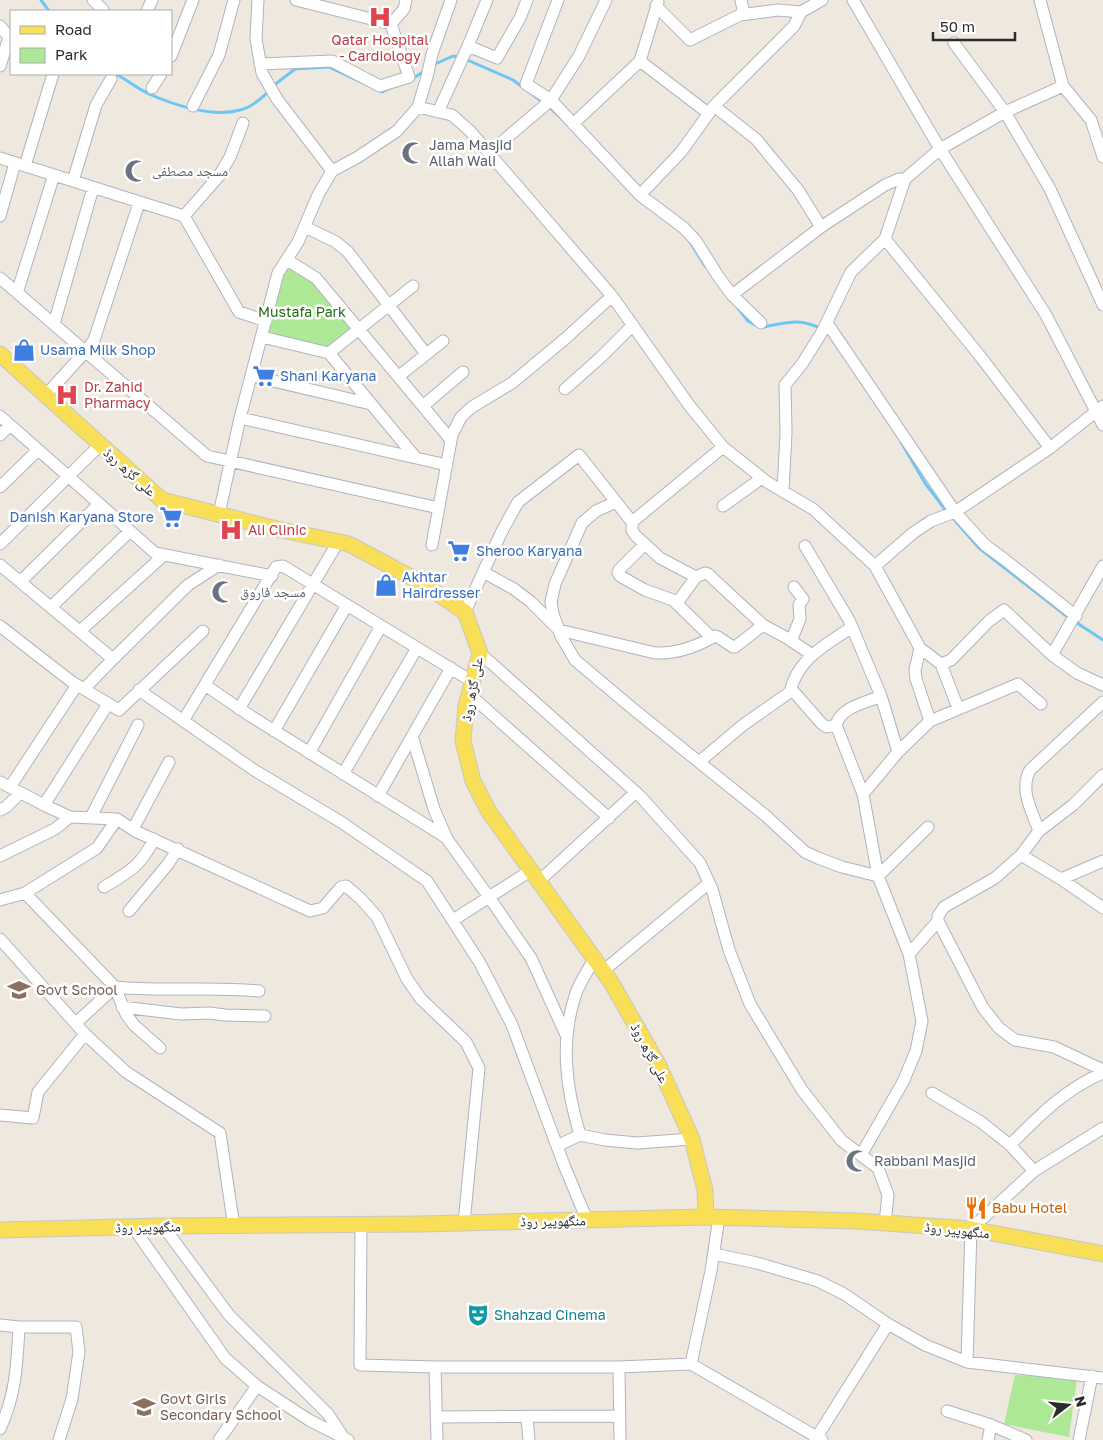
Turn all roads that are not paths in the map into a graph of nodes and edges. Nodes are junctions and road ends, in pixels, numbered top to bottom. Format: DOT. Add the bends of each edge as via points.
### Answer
graph roads {
  1 [pos="93,0"];
  2 [pos="192,0"];
  3 [pos="234,0"];
  4 [pos="258,0"];
  5 [pos="296,0"];
  6 [pos="406,0"];
  7 [pos="451,0"];
  8 [pos="487,0"];
  9 [pos="527,0"];
  10 [pos="558,0"];
  11 [pos="606,0"];
  12 [pos="741,0"];
  13 [pos="822,0"];
  14 [pos="852,0"];
  15 [pos="1040,0"];
  16 [pos="658,3"];
  17 [pos="776,5"];
  18 [pos="105,7"];
  19 [pos="801,12"];
  20 [pos="744,14"];
  21 [pos="391,24"];
  22 [pos="0,26"];
  23 [pos="954,43"];
  24 [pos="467,49"];
  25 [pos="172,53"];
  26 [pos="640,61"];
  27 [pos="260,64"];
  28 [pos="0,66"];
  29 [pos="53,75"];
  30 [pos="160,75"];
  31 [pos="111,79"];
  32 [pos="1063,86"];
  33 [pos="152,88"];
  34 [pos="548,102"];
  35 [pos="193,106"];
  36 [pos="418,107"];
  37 [pos="711,109"];
  38 [pos="438,112"];
  39 [pos="1005,112"];
  40 [pos="1103,117"];
  41 [pos="1090,120"];
  42 [pos="243,123"];
  43 [pos="573,124"];
  44 [pos="940,149"];
  45 [pos="489,153"];
  46 [pos="1103,157"];
  47 [pos="0,158"];
  48 [pos="20,165"];
  49 [pos="332,171"];
  50 [pos="54,175"];
  51 [pos="905,179"];
  52 [pos="73,181"];
  53 [pos="93,188"];
  54 [pos="640,195"];
  55 [pos="139,202"];
  56 [pos="0,216"];
  57 [pos="184,216"];
  58 [pos="305,227"];
  59 [pos="822,227"];
  60 [pos="885,239"];
  61 [pos="287,260"];
  62 [pos="0,278"];
  63 [pos="412,286"];
  64 [pos="18,293"];
  65 [pos="732,294"];
  66 [pos="612,296"];
  67 [pos="389,305"];
  68 [pos="1103,305"];
  69 [pos="266,321"];
  70 [pos="54,324"];
  71 [pos="761,324"];
  72 [pos="633,325"];
  73 [pos="825,327"];
  74 [pos="359,328"];
  75 [pos="262,336"];
  76 [pos="443,341"];
  77 [pos="86,351"];
  78 [pos="328,353"];
  79 [pos="0,354"];
  80 [pos="426,354"];
  81 [pos="463,372"];
  82 [pos="252,376"];
  83 [pos="399,376"];
  84 [pos="565,389"];
  85 [pos="45,396"];
  86 [pos="371,404"];
  87 [pos="423,406"];
  88 [pos="1099,409"];
  89 [pos="0,416"];
  90 [pos="240,418"];
  91 [pos="10,425"];
  92 [pos="1103,425"];
  93 [pos="0,435"];
  94 [pos="451,440"];
  95 [pos="100,445"];
  96 [pos="723,447"];
  97 [pos="1050,448"];
  98 [pos="38,450"];
  99 [pos="416,458"];
  100 [pos="231,460"];
  101 [pos="447,464"];
  102 [pos="69,477"];
  103 [pos="762,478"];
  104 [pos="0,487"];
  105 [pos="783,491"];
  106 [pos="616,502"];
  107 [pos="99,504"];
  108 [pos="723,506"];
  109 [pos="439,508"];
  110 [pos="218,514"];
  111 [pos="951,514"];
  112 [pos="632,522"];
  113 [pos="130,531"];
  114 [pos="338,542"];
  115 [pos="0,544"];
  116 [pos="432,545"];
  117 [pos="644,545"];
  118 [pos="805,546"];
  119 [pos="164,555"];
  120 [pos="0,565"];
  121 [pos="219,565"];
  122 [pos="875,566"];
  123 [pos="1103,566"];
  124 [pos="483,572"];
  125 [pos="272,576"];
  126 [pos="696,577"];
  127 [pos="21,582"];
  128 [pos="313,585"];
  129 [pos="794,587"];
  130 [pos="677,603"];
  131 [pos="347,605"];
  132 [pos="51,607"];
  133 [pos="465,612"];
  134 [pos="1074,619"];
  135 [pos="763,625"];
  136 [pos="0,626"];
  137 [pos="380,626"];
  138 [pos="852,628"];
  139 [pos="559,630"];
  140 [pos="80,631"];
  141 [pos="203,631"];
  142 [pos="712,638"];
  143 [pos="791,641"];
  144 [pos="417,648"];
  145 [pos="920,648"];
  146 [pos="480,653"];
  147 [pos="811,654"];
  148 [pos="1052,655"];
  149 [pos="113,659"];
  150 [pos="941,664"];
  151 [pos="451,668"];
  152 [pos="205,685"];
  153 [pos="1103,685"];
  154 [pos="81,687"];
  155 [pos="471,688"];
  156 [pos="139,690"];
  157 [pos="790,692"];
  158 [pos="881,696"];
  159 [pos="1103,702"];
  160 [pos="108,704"];
  161 [pos="1041,704"];
  162 [pos="958,708"];
  163 [pos="239,709"];
  164 [pos="183,721"];
  165 [pos="930,721"];
  166 [pos="138,725"];
  167 [pos="836,725"];
  168 [pos="274,731"];
  169 [pos="412,736"];
  170 [pos="898,752"];
  171 [pos="309,753"];
  172 [pos="170,762"];
  173 [pos="699,762"];
  174 [pos="343,774"];
  175 [pos="1103,775"];
  176 [pos="10,787"];
  177 [pos="636,792"];
  178 [pos="863,794"];
  179 [pos="378,796"];
  180 [pos="44,805"];
  181 [pos="0,810"];
  182 [pos="70,817"];
  183 [pos="91,817"];
  184 [pos="608,818"];
  185 [pos="117,819"];
  186 [pos="928,827"];
  187 [pos="133,829"];
  188 [pos="1039,831"];
  189 [pos="154,839"];
  190 [pos="447,839"];
  191 [pos="178,849"];
  192 [pos="1020,855"];
  193 [pos="0,856"];
  194 [pos="1103,861"];
  195 [pos="878,876"];
  196 [pos="534,877"];
  197 [pos="1061,879"];
  198 [pos="709,883"];
  199 [pos="104,887"];
  200 [pos="25,893"];
  201 [pos="490,897"];
  202 [pos="0,900"];
  203 [pos="1103,908"];
  204 [pos="129,911"];
  205 [pos="453,920"];
  206 [pos="938,921"];
  207 [pos="0,940"];
  208 [pos="909,954"];
  209 [pos="594,959"];
  210 [pos="603,971"];
  211 [pos="115,987"];
  212 [pos="259,991"];
  213 [pos="122,1007"];
  214 [pos="265,1016"];
  215 [pos="76,1023"];
  216 [pos="85,1034"];
  217 [pos="567,1037"];
  218 [pos="160,1048"];
  219 [pos="1103,1071"];
  220 [pos="932,1094"];
  221 [pos="0,1115"];
  222 [pos="1103,1128"];
  223 [pos="580,1135"];
  224 [pos="692,1139"];
  225 [pos="557,1146"];
  226 [pos="1010,1146"];
  227 [pos="861,1155"];
  228 [pos="1034,1171"];
  229 [pos="712,1217"];
  230 [pos="587,1220"];
  231 [pos="464,1223"];
  232 [pos="885,1223"];
  233 [pos="360,1225"];
  234 [pos="163,1226"];
  235 [pos="133,1227"];
  236 [pos="234,1227"];
  237 [pos="970,1229"];
  238 [pos="0,1230"];
  239 [pos="714,1254"];
  240 [pos="1103,1254"];
  241 [pos="888,1324"];
  242 [pos="0,1325"];
  243 [pos="19,1327"];
  244 [pos="967,1362"];
  245 [pos="691,1364"];
  246 [pos="619,1366"];
  247 [pos="434,1367"];
  248 [pos="1097,1377"];
  249 [pos="257,1386"];
  250 [pos="947,1412"];
  251 [pos="619,1416"];
  252 [pos="436,1417"];
  253 [pos="527,1417"];
  254 [pos="991,1425"];
  255 [pos="0,1430"];
  256 [pos="345,1438"];
  257 [pos="818,1439"];
  258 [pos="59,1440"];
  259 [pos="219,1440"];
  260 [pos="437,1440"];
  261 [pos="529,1440"];
  262 [pos="620,1440"];
  263 [pos="988,1440"];
  264 [pos="1026,1440"];
  265 [pos="1079,1440"];
  1 -- 18 [label="street"];
  2 -- 25 [label="street"];
  3 -- 35 [label="street" via="219,55"];
  4 -- 27 [label="street" via="256,39"];
  5 -- 21 [label="street"];
  6 -- 21 [label="street" via="404,9"];
  7 -- 36 [label="street"];
  8 -- 24 [label="street"];
  9 -- 24 [label="street" via="496,58"];
  10 -- 34 [label="street" via="526,84"];
  11 -- 34 [label="street" via="579,56"];
  12 -- 20 [label="street"];
  13 -- 19 [label="street"];
  14 -- 44 [label="street"];
  15 -- 32 [label="street"];
  16 -- 20 [label="street" via="690,40"];
  16 -- 26 [label="street"];
  17 -- 19 [label="street"];
  17 -- 20 [label="street"];
  19 -- 37 [label="street" via="794,26"];
  21 -- 27 [label="street" via="409,76 380,86 332,61"];
  22 -- 28 [label="street" via="9,36"];
  23 -- 39 [label="street"];
  24 -- 38 [label="street"];
  26 -- 37 [label="street"];
  26 -- 43 [label="street"];
  27 -- 49 [label="street" via="266,83"];
  29 -- 48 [label="street"];
  30 -- 33 [label="street"];
  31 -- 52 [label="street" via="96,105"];
  32 -- 39 [label="street"];
  32 -- 41 [label="street"];
  34 -- 43 [label="street"];
  34 -- 45 [label="street"];
  36 -- 38 [label="street"];
  36 -- 49 [label="street" via="397,130"];
  37 -- 54 [label="street" via="681,152"];
  37 -- 59 [label="street" via="756,139 798,190"];
  38 -- 45 [label="street" via="452,115"];
  39 -- 44 [label="street"];
  39 -- 68 [label="street" via="1050,189"];
  40 -- 41 [label="street"];
  41 -- 46 [label="street"];
  42 -- 57 [label="street" via="230,157 218,176"];
  43 -- 54 [label="street"];
  44 -- 51 [label="street"];
  44 -- 88 [label="street" via="1046,315"];
  45 -- 66 [label="street"];
  47 -- 48 [label="street"];
  48 -- 50 [label="street"];
  48 -- 56 [label="street"];
  49 -- 58 [label="street"];
  50 -- 52 [label="street"];
  50 -- 64 [label="street"];
  51 -- 59 [label="street" via="892,181"];
  51 -- 60 [label="street"];
  52 -- 53 [label="street"];
  53 -- 55 [label="street"];
  53 -- 70 [label="street"];
  54 -- 65 [label="street" via="690,234"];
  55 -- 57 [label="street"];
  55 -- 77 [label="street" via="94,340"];
  57 -- 69 [label="street" via="239,312"];
  58 -- 61 [label="street"];
  58 -- 67 [label="street" via="336,242 348,252"];
  59 -- 65 [label="street"];
  60 -- 73 [label="street" via="851,272"];
  60 -- 97 [label="street"];
  61 -- 69 [label="street" via="278,273"];
  61 -- 74 [label="street" via="316,278"];
  62 -- 64 [label="street"];
  63 -- 67 [label="street"];
  64 -- 70 [label="street"];
  65 -- 71 [label="street"];
  66 -- 72 [label="street"];
  66 -- 94 [label="street" via="512,383 472,407 461,417"];
  67 -- 74 [label="street"];
  67 -- 80 [label="street"];
  69 -- 75 [label="street"];
  70 -- 77 [label="street"];
  72 -- 84 [label="street"];
  72 -- 96 [label="street"];
  73 -- 105 [label="street" via="785,385"];
  73 -- 111 [label="street"];
  74 -- 78 [label="street"];
  74 -- 83 [label="street"];
  75 -- 78 [label="street"];
  75 -- 82 [label="street"];
  76 -- 80 [label="street"];
  77 -- 85 [label="street"];
  77 -- 100 [label="street" via="207,456"];
  78 -- 86 [label="street"];
  79 -- 85 [label="main road, علی گڑھ روڈ"];
  80 -- 83 [label="street"];
  81 -- 87 [label="street"];
  82 -- 86 [label="street"];
  82 -- 90 [label="street"];
  83 -- 87 [label="street"];
  85 -- 95 [label="main road, علی گڑھ روڈ"];
  86 -- 99 [label="street"];
  87 -- 94 [label="street"];
  88 -- 92 [label="street"];
  88 -- 97 [label="street"];
  89 -- 91 [label="street"];
  90 -- 99 [label="street"];
  90 -- 100 [label="street"];
  91 -- 93 [label="street"];
  91 -- 98 [label="street"];
  94 -- 101 [label="street"];
  95 -- 102 [label="street"];
  95 -- 110 [label="main road, علی گڑھ روڈ" via="162,500"];
  96 -- 103 [label="street"];
  96 -- 112 [label="street"];
  97 -- 111 [label="street"];
  98 -- 102 [label="street"];
  98 -- 104 [label="street"];
  99 -- 101 [label="street"];
  100 -- 109 [label="street"];
  100 -- 110 [label="street"];
  101 -- 109 [label="street"];
  102 -- 107 [label="street"];
  102 -- 115 [label="street"];
  103 -- 105 [label="street"];
  103 -- 108 [label="street"];
  105 -- 122 [label="street" via="813,509"];
  106 -- 112 [label="street"];
  106 -- 124 [label="street" via="578,455 518,502"];
  106 -- 139 [label="street" via="582,522 555,584 551,602"];
  107 -- 113 [label="street"];
  107 -- 127 [label="street"];
  109 -- 116 [label="street"];
  110 -- 114 [label="main road, علی گڑھ روڈ"];
  111 -- 122 [label="street" via="931,521 913,533"];
  111 -- 134 [label="street"];
  112 -- 117 [label="street" via="632,530"];
  113 -- 119 [label="street" via="155,553"];
  113 -- 132 [label="street"];
  114 -- 128 [label="street"];
  114 -- 133 [label="main road, علی گڑھ روڈ" via="349,544 420,582"];
  117 -- 126 [label="street" via="660,558"];
  117 -- 130 [label="street" via="618,573"];
  118 -- 138 [label="street"];
  119 -- 121 [label="street"];
  119 -- 140 [label="street"];
  120 -- 127 [label="street"];
  121 -- 125 [label="street"];
  121 -- 149 [label="street" via="188,585"];
  122 -- 145 [label="street"];
  123 -- 134 [label="street"];
  124 -- 133 [label="street"];
  124 -- 139 [label="street" via="514,589"];
  125 -- 128 [label="street" via="276,567 283,566"];
  125 -- 152 [label="street"];
  126 -- 130 [label="street"];
  126 -- 135 [label="street" via="708,574"];
  127 -- 132 [label="street"];
  128 -- 131 [label="street"];
  128 -- 163 [label="street"];
  129 -- 143 [label="street" via="803,599 799,605 800,619"];
  130 -- 142 [label="street"];
  131 -- 137 [label="street"];
  131 -- 168 [label="street"];
  132 -- 140 [label="street"];
  133 -- 146 [label="main road, علی گڑھ روڈ"];
  134 -- 148 [label="street"];
  135 -- 142 [label="street" via="735,647 718,636"];
  135 -- 143 [label="street"];
  136 -- 154 [label="street"];
  137 -- 144 [label="street"];
  137 -- 171 [label="street"];
  138 -- 147 [label="street"];
  138 -- 158 [label="street"];
  139 -- 142 [label="street" via="655,653 690,648"];
  139 -- 173 [label="street" via="575,660"];
  140 -- 149 [label="street"];
  141 -- 156 [label="street"];
  143 -- 147 [label="street"];
  144 -- 151 [label="street"];
  144 -- 174 [label="street"];
  145 -- 150 [label="street"];
  145 -- 165 [label="street" via="916,679"];
  146 -- 155 [label="main road, علی گڑھ روڈ"];
  146 -- 177 [label="street"];
  147 -- 157 [label="street" via="792,683"];
  148 -- 150 [label="street" via="1004,610 951,660"];
  148 -- 153 [label="street" via="1077,673"];
  149 -- 154 [label="street"];
  150 -- 162 [label="street"];
  151 -- 155 [label="street"];
  151 -- 169 [label="street"];
  152 -- 163 [label="street"];
  152 -- 164 [label="street"];
  154 -- 160 [label="street"];
  154 -- 176 [label="street"];
  155 -- 184 [label="street"];
  155 -- 196 [label="main road, علی گڑھ روڈ" via="466,706 464,740 473,781 488,812"];
  156 -- 160 [label="street" via="119,710"];
  156 -- 164 [label="street"];
  157 -- 167 [label="street" via="794,692 822,724 827,727"];
  157 -- 173 [label="street"];
  158 -- 167 [label="street" via="847,710"];
  158 -- 170 [label="street"];
  159 -- 188 [label="street" via="1030,770 1026,778 1025,788"];
  160 -- 180 [label="street"];
  161 -- 162 [label="street" via="1018,684"];
  162 -- 165 [label="street"];
  163 -- 168 [label="street"];
  164 -- 205 [label="street" via="427,881"];
  165 -- 170 [label="street"];
  166 -- 183 [label="street"];
  167 -- 178 [label="street"];
  168 -- 171 [label="street"];
  169 -- 179 [label="street"];
  169 -- 190 [label="street" via="434,810"];
  170 -- 178 [label="street"];
  171 -- 174 [label="street"];
  172 -- 187 [label="street"];
  173 -- 195 [label="street" via="805,852 842,867"];
  174 -- 179 [label="street"];
  175 -- 188 [label="street"];
  176 -- 180 [label="street"];
  176 -- 181 [label="street" via="6,807"];
  177 -- 184 [label="street"];
  177 -- 198 [label="street" via="700,863"];
  178 -- 195 [label="street"];
  179 -- 190 [label="street"];
  180 -- 182 [label="street"];
  182 -- 183 [label="street"];
  182 -- 193 [label="street" via="54,829"];
  183 -- 185 [label="street"];
  184 -- 196 [label="street"];
  185 -- 187 [label="street"];
  185 -- 200 [label="street" via="96,848"];
  186 -- 195 [label="street"];
  187 -- 189 [label="street"];
  188 -- 192 [label="street"];
  189 -- 191 [label="street"];
  189 -- 199 [label="street" via="138,864"];
  190 -- 201 [label="street"];
  191 -- 204 [label="street"];
  191 -- 231 [label="street" via="310,912 323,908 341,887 346,886 377,917 407,979 422,999 466,1042 479,1068"];
  192 -- 197 [label="street"];
  192 -- 206 [label="street" via="995,878 944,907"];
  194 -- 197 [label="street"];
  195 -- 208 [label="street"];
  196 -- 201 [label="street"];
  196 -- 209 [label="main road, علی گڑھ روڈ"];
  197 -- 203 [label="street"];
  198 -- 210 [label="street"];
  198 -- 227 [label="street" via="729,950 750,1004 802,1090 841,1140"];
  200 -- 202 [label="street"];
  200 -- 211 [label="street"];
  201 -- 205 [label="street"];
  201 -- 217 [label="street" via="531,958"];
  205 -- 225 [label="street" via="512,1025"];
  206 -- 208 [label="street"];
  206 -- 219 [label="street" via="983,1008 999,1028 1015,1040 1054,1047"];
  207 -- 215 [label="street"];
  208 -- 227 [label="street" via="921,1007 922,1021 916,1052 903,1082"];
  209 -- 210 [label="main road, علی گڑھ روڈ"];
  209 -- 217 [label="street" via="575,994"];
  210 -- 224 [label="main road, علی گڑھ روڈ" via="660,1066"];
  211 -- 212 [label="street"];
  211 -- 213 [label="street"];
  211 -- 215 [label="street"];
  213 -- 214 [label="street" via="181,1014"];
  213 -- 218 [label="street" via="134,1025"];
  215 -- 216 [label="street"];
  216 -- 221 [label="street" via="38,1092 33,1118"];
  216 -- 236 [label="street" via="126,1072 220,1133"];
  217 -- 223 [label="street" via="566,1073"];
  219 -- 226 [label="street" via="1085,1080 1041,1114"];
  220 -- 226 [label="street" via="982,1122"];
  222 -- 228 [label="street"];
  223 -- 224 [label="street" via="638,1144"];
  223 -- 225 [label="street"];
  224 -- 229 [label="main road, علی گڑھ روڈ"];
  225 -- 230 [label="street"];
  226 -- 228 [label="street"];
  227 -- 232 [label="street" via="878,1168 888,1196"];
  228 -- 237 [label="street"];
  229 -- 230 [label="main road, منگھوپیر روڈ"];
  229 -- 232 [label="main road, منگھوپیر روڈ"];
  229 -- 239 [label="street"];
  230 -- 231 [label="main road, منگھوپیر روڈ"];
  231 -- 233 [label="main road, منگھوپیر روڈ"];
  232 -- 237 [label="main road, منگھوپیر روڈ"];
  233 -- 236 [label="main road, منگھوپیر روڈ"];
  233 -- 247 [label="street" via="360,1365"];
  234 -- 235 [label="main road, منگھوپیر روڈ"];
  234 -- 236 [label="main road, منگھوپیر روڈ"];
  234 -- 256 [label="street" via="228,1315 328,1414"];
  235 -- 238 [label="main road, منگھوپیر روڈ"];
  235 -- 249 [label="street" via="225,1358"];
  237 -- 240 [label="main road, منگھوپیر روڈ"];
  237 -- 244 [label="street"];
  239 -- 241 [label="street" via="818,1281 844,1294"];
  239 -- 245 [label="street"];
  241 -- 244 [label="street" via="925,1345"];
  241 -- 257 [label="street"];
  242 -- 243 [label="street"];
  243 -- 255 [label="street" via="17,1374"];
  243 -- 258 [label="street" via="76,1327 79,1352 72,1399"];
  244 -- 248 [label="street"];
  245 -- 246 [label="street"];
  245 -- 257 [label="street"];
  246 -- 247 [label="street"];
  246 -- 251 [label="street"];
  247 -- 252 [label="street"];
  248 -- 265 [label="street"];
  249 -- 256 [label="street" via="309,1420"];
  249 -- 259 [label="street"];
  250 -- 254 [label="street"];
  251 -- 253 [label="street"];
  251 -- 262 [label="street"];
  252 -- 253 [label="street"];
  252 -- 260 [label="street"];
  253 -- 261 [label="street"];
  254 -- 263 [label="street"];
  254 -- 264 [label="street"];
}
